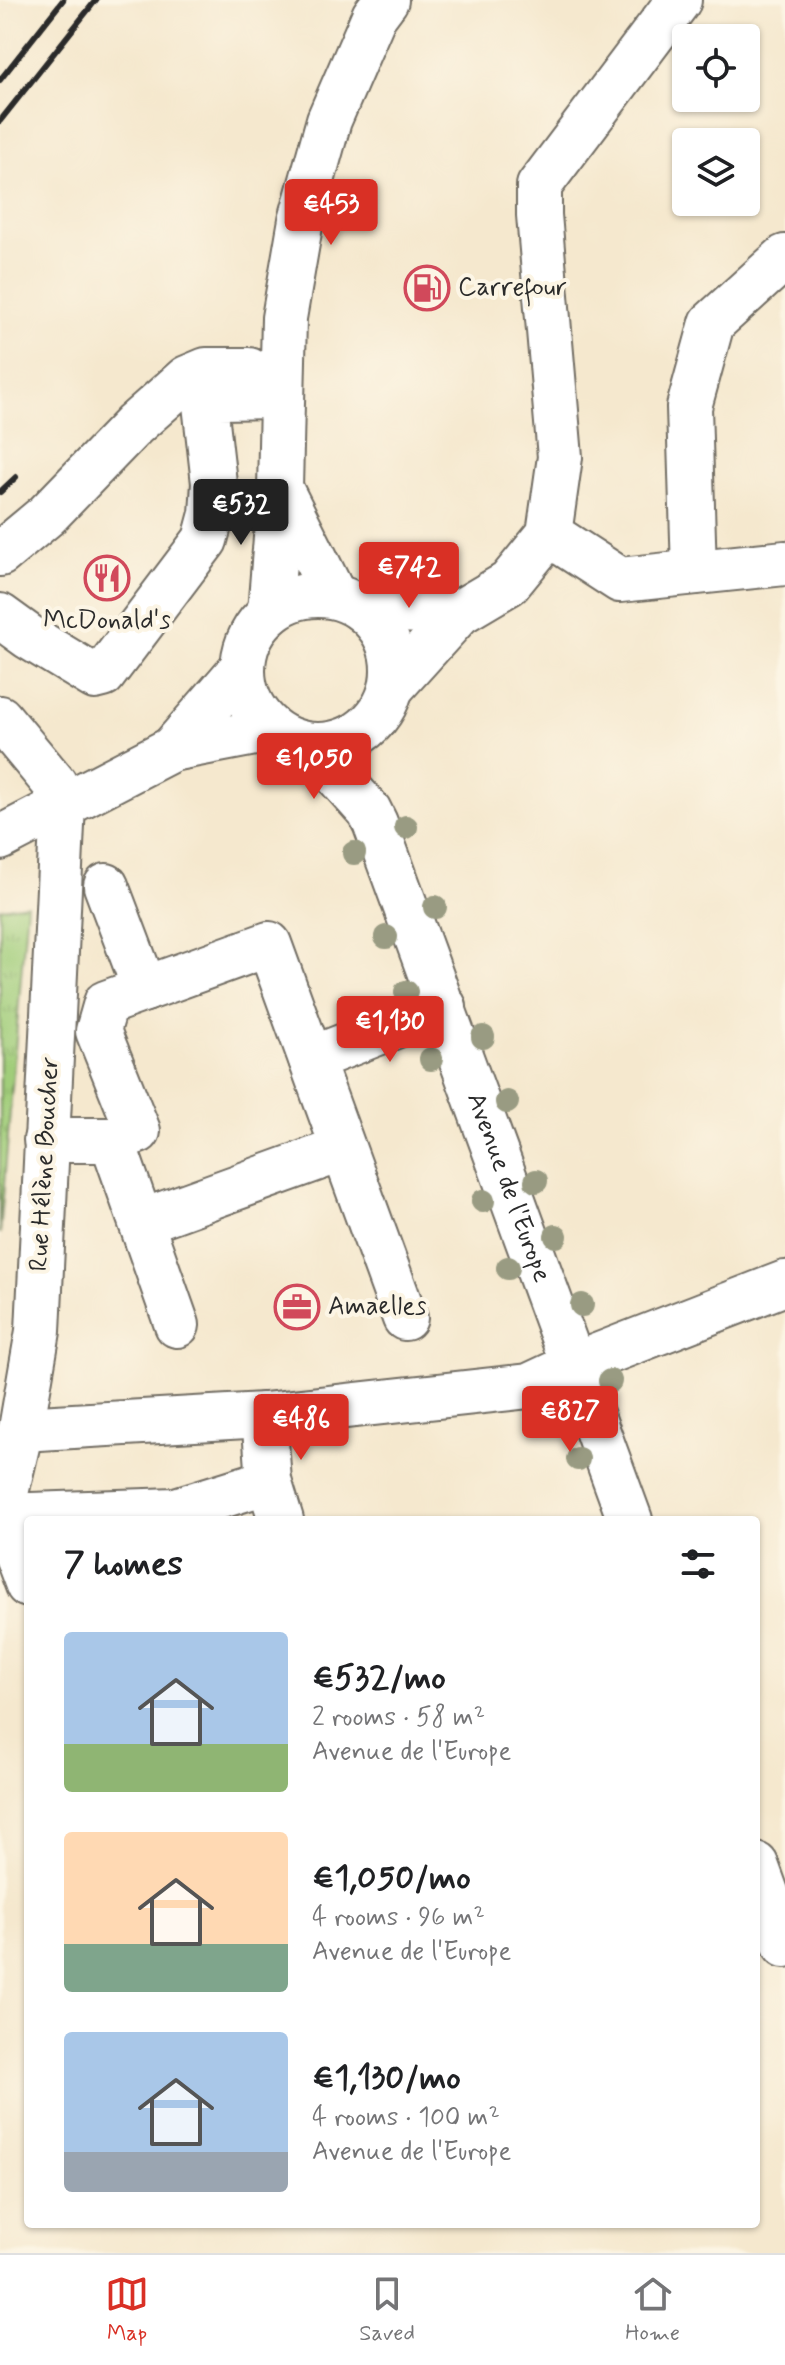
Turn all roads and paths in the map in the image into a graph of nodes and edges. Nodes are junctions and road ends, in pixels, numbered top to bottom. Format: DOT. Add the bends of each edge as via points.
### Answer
graph roads {
  1 [pos="386,0"];
  2 [pos="679,0"];
  3 [pos="785,257"];
  4 [pos="283,383"];
  5 [pos="280,488"];
  6 [pos="47,515"];
  7 [pos="549,534"];
  8 [pos="0,554"];
  9 [pos="785,563"];
  10 [pos="694,572"];
  11 [pos="0,576"];
  12 [pos="348,603"];
  13 [pos="270,612"];
  14 [pos="460,612"];
  15 [pos="0,616"];
  16 [pos="242,668"];
  17 [pos="383,704"];
  18 [pos="0,718"];
  19 [pos="290,738"];
  20 [pos="172,749"];
  21 [pos="63,804"];
  22 [pos="369,811"];
  23 [pos="0,838"];
  24 [pos="106,886"];
  25 [pos="145,989"];
  26 [pos="444,1007"];
  27 [pos="311,1059"];
  28 [pos="46,1140"];
  29 [pos="112,1140"];
  30 [pos="343,1149"];
  31 [pos="141,1222"];
  32 [pos="780,1285"];
  33 [pos="405,1318"];
  34 [pos="177,1325"];
  35 [pos="574,1365"];
  36 [pos="264,1415"];
  37 [pos="21,1429"];
  38 [pos="275,1501"];
  39 [pos="45,1516"];
  40 [pos="629,1516"];
  41 [pos="24,1517"];
  42 [pos="1,1518"];
  43 [pos="24,1575"];
  44 [pos="760,1876"];
  45 [pos="785,1945"];
  1 -- 4 [label="street" via="329,120 301,220 284,318"];
  2 -- 7 [label="street" via="539,186 560,457"];
  3 -- 10 [label="street" via="712,323 689,407"];
  4 -- 5 [label="street"];
  4 -- 6 [label="street" via="206,370 187,378"];
  4 -- 15 [label="street" via="205,404 214,483 205,540 103,675 95,677"];
  5 -- 12 [label="street"];
  5 -- 13 [label="street"];
  6 -- 8 [label="street"];
  6 -- 11 [label="street"];
  7 -- 10 [label="street" via="620,580"];
  7 -- 14 [label="street" via="509,583"];
  9 -- 10 [label="street"];
  12 -- 13 [label="street" via="311,595"];
  12 -- 14 [label="street"];
  12 -- 17 [label="street" via="378,625 389,644 393,665"];
  13 -- 16 [label="street" via="255,628"];
  14 -- 17 [label="street"];
  16 -- 19 [label="street" via="255,713"];
  16 -- 20 [label="street"];
  17 -- 19 [label="street" via="345,741 327,746"];
  17 -- 22 [label="street, Avenue de l'Europe"];
  18 -- 21 [label="street" via="54,783"];
  19 -- 20 [label="street"];
  19 -- 22 [label="street, Avenue de l'Europe"];
  20 -- 21 [label="street"];
  21 -- 23 [label="street"];
  21 -- 28 [label="street, Rue Hélène Boucher"];
  22 -- 26 [label="street, Avenue de l'Europe"];
  24 -- 25 [label="street"];
  25 -- 27 [label="street" via="269,944"];
  25 -- 29 [label="street" via="106,1003 98,1031 138,1131"];
  26 -- 27 [label="street"];
  26 -- 35 [label="street, Avenue de l'Europe"];
  27 -- 30 [label="street"];
  28 -- 29 [label="street"];
  28 -- 37 [label="street, Rue Hélène Boucher" via="38,1331"];
  29 -- 31 [label="street"];
  30 -- 31 [label="street"];
  30 -- 33 [label="street"];
  31 -- 34 [label="street"];
  32 -- 35 [label="street"];
  35 -- 36 [label="street" via="529,1386"];
  35 -- 40 [label="street, Avenue de l'Europe"];
  36 -- 37 [label="street"];
  36 -- 38 [label="street"];
  37 -- 42 [label="street, Rue Hélène Boucher"];
  38 -- 39 [label="street"];
  41 -- 42 [label="street"];
  42 -- 43 [label="street"];
  44 -- 45 [label="street"];
}
